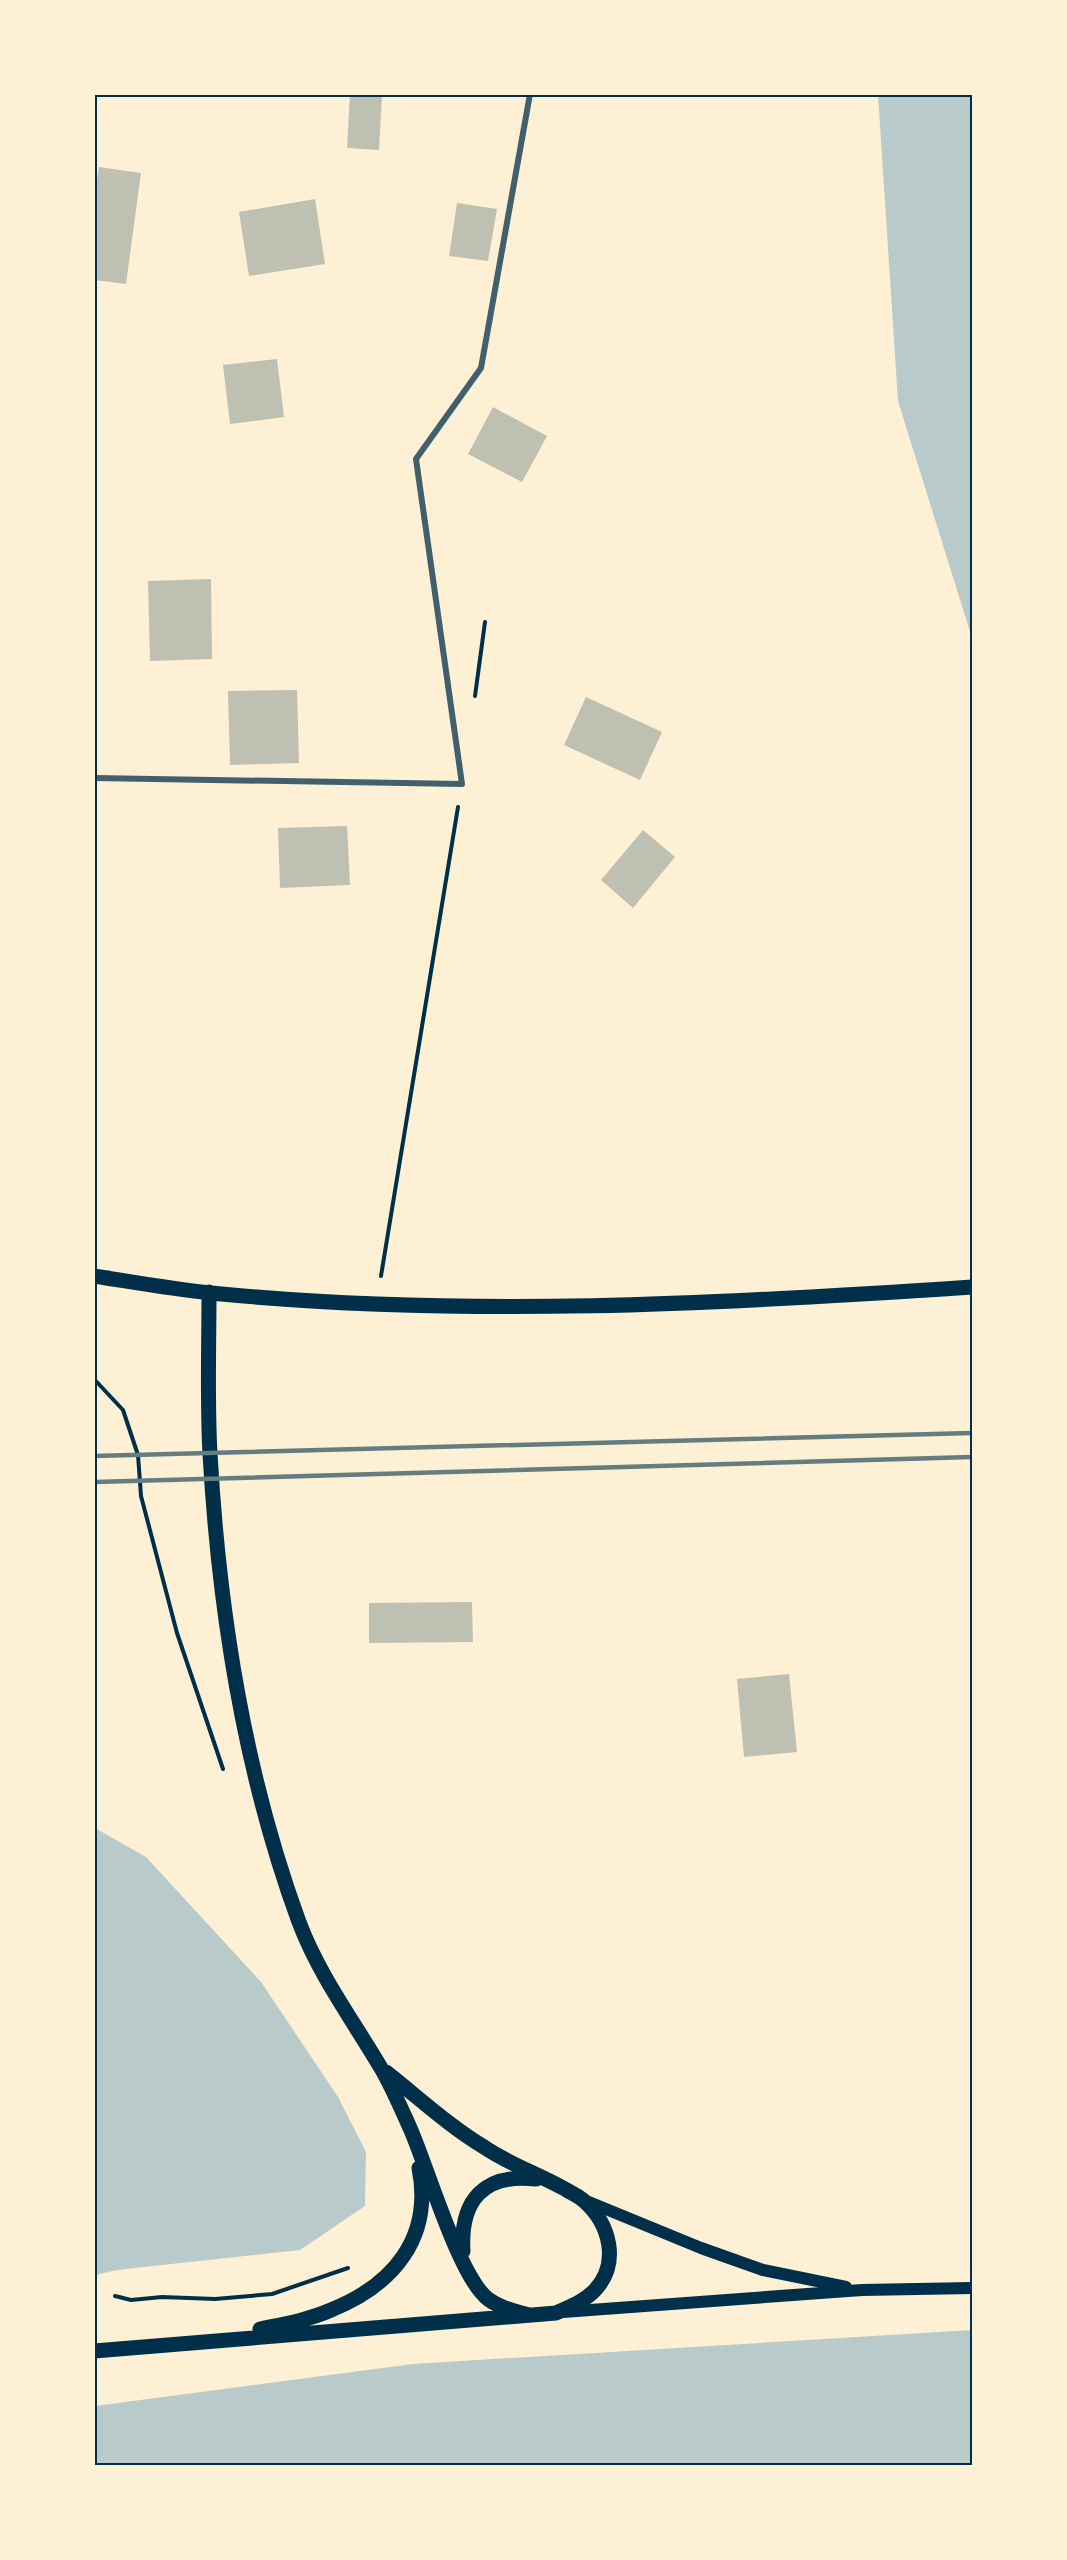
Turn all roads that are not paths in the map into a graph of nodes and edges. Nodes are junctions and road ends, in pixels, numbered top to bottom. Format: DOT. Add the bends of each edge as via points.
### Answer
graph roads {
  1 [pos="530,94"];
  2 [pos="94,778"];
  3 [pos="94,1276"];
  4 [pos="972,1287"];
  5 [pos="208,1292"];
  6 [pos="381,2068"];
  7 [pos="411,2130"];
  8 [pos="548,2180"];
  9 [pos="584,2200"];
  10 [pos="466,2268"];
  11 [pos="972,2288"];
  12 [pos="862,2290"];
  13 [pos="556,2313"];
  14 [pos="529,2315"];
  15 [pos="210,2341"];
  16 [pos="94,2351"];
  1 -- 2 [label="street" via="481,368 416,459 462,784"];
  3 -- 5 [label="main road"];
  4 -- 5 [label="main road" via="766,1301 561,1307 376,1304"];
  5 -- 6 [label="main road" via="214,1523 229,1654 253,1772 300,1923 330,1988"];
  6 -- 7 [label="main road"];
  6 -- 8 [label="main road" via="472,2140"];
  7 -- 10 [label="main road"];
  7 -- 15 [label="main road" via="422,2184 422,2212 417,2233 391,2272 374,2288 330,2311"];
  8 -- 9 [label="main road"];
  8 -- 10 [label="main road" via="509,2178 482,2191 466,2212 463,2225"];
  9 -- 12 [label="main road" via="763,2270"];
  9 -- 13 [label="main road" via="606,2230 610,2262 595,2290"];
  10 -- 14 [label="main road" via="486,2298"];
  11 -- 12 [label="main road"];
  12 -- 13 [label="main road"];
  13 -- 14 [label="main road"];
  14 -- 15 [label="main road"];
  15 -- 16 [label="main road"];
}
